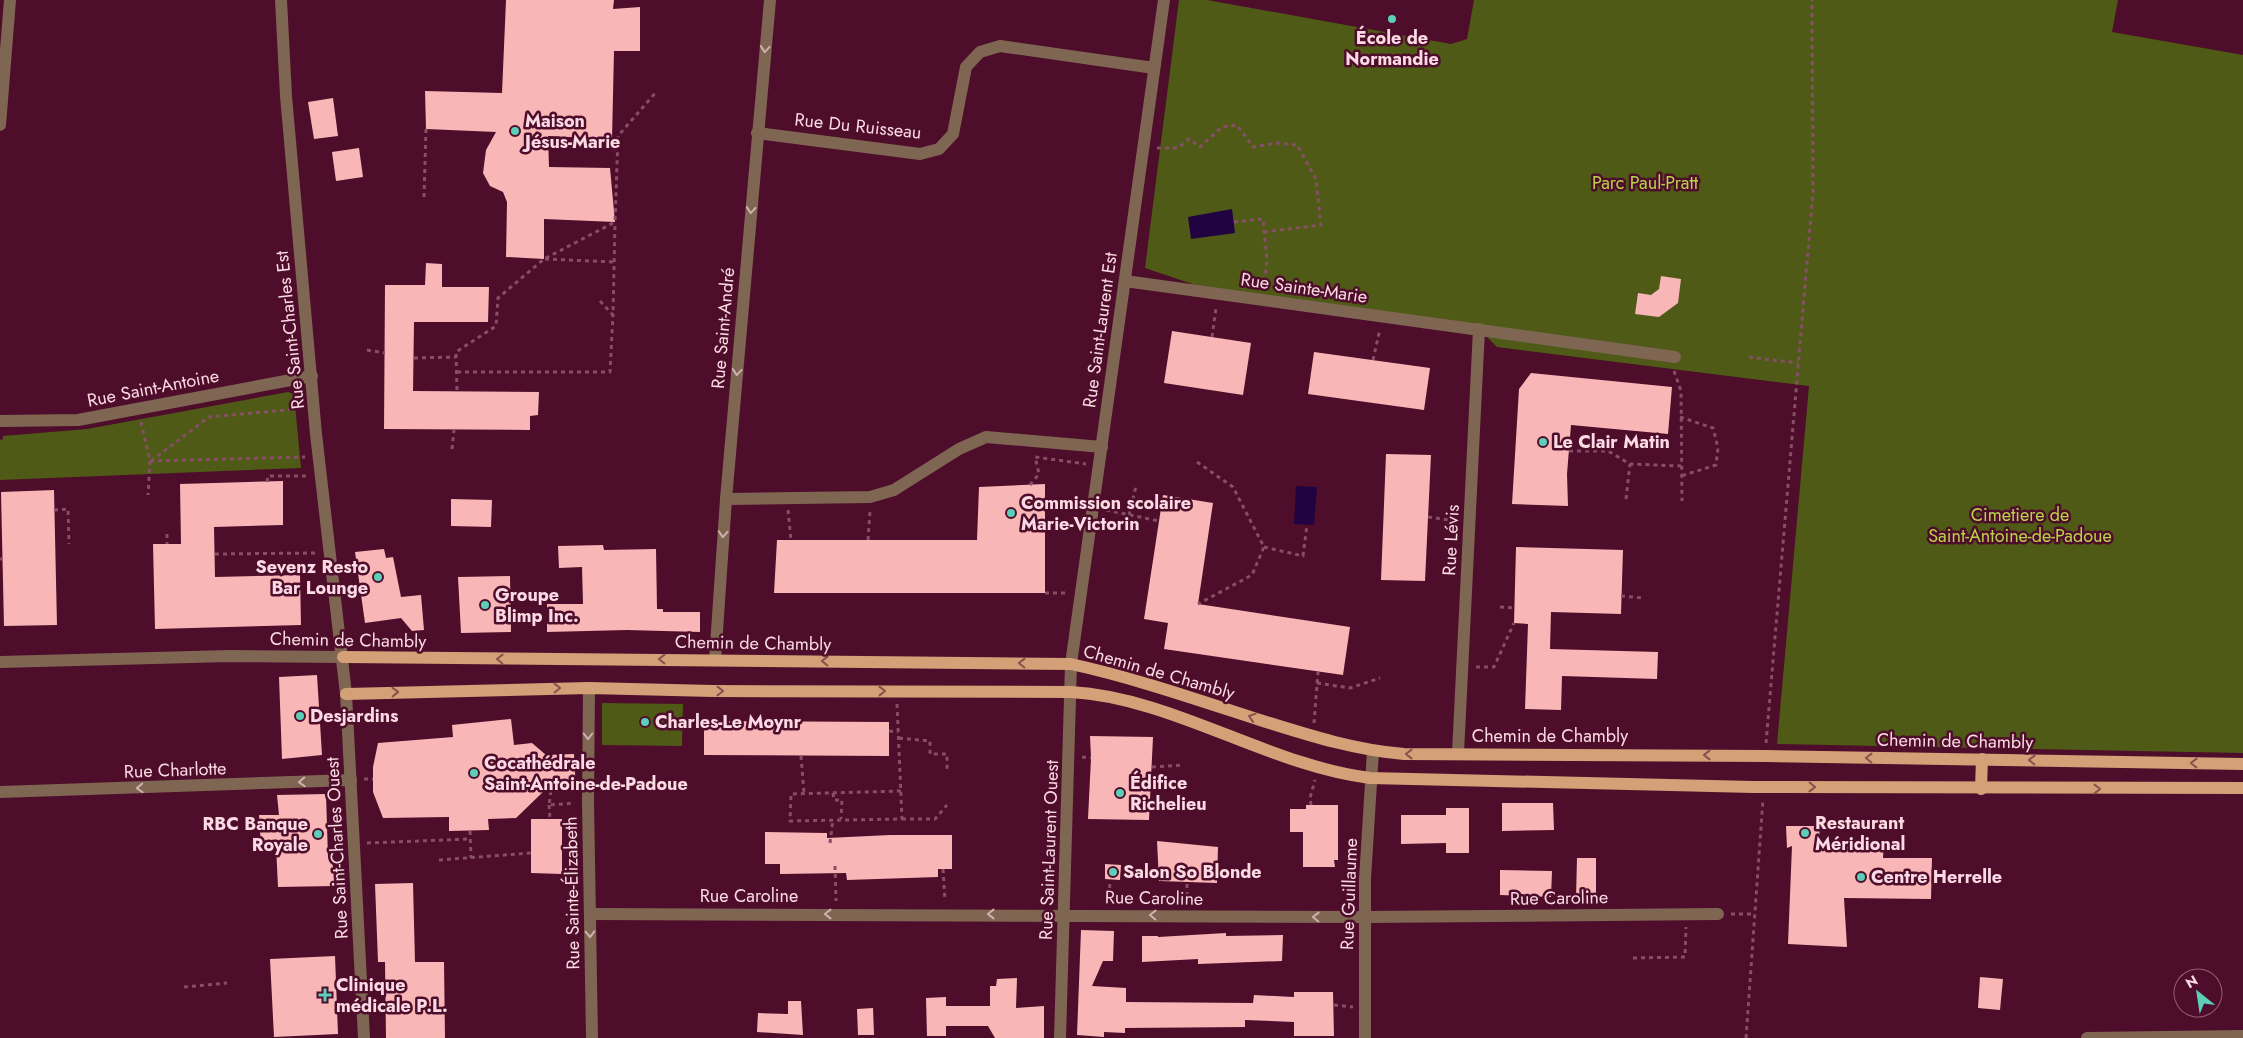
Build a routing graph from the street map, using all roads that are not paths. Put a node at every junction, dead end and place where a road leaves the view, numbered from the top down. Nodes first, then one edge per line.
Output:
1 (10, 0) edge
2 (281, 0) edge
3 (770, 0) edge
4 (1164, 0) edge
5 (1154, 68) junction
6 (0, 125) edge
7 (758, 133) junction
8 (1125, 281) junction
9 (1479, 329) junction
10 (1672, 356) road end
11 (312, 376) junction
12 (0, 421) edge
13 (1102, 447) junction
14 (726, 499) junction
15 (343, 657) junction
16 (715, 660) junction
17 (0, 662) edge
18 (1071, 664) junction
19 (589, 688) junction
20 (1071, 692) junction
21 (346, 694) junction
22 (1373, 751) junction
23 (1458, 753) junction
24 (1982, 759) junction
25 (2243, 764) edge
26 (1370, 778) junction
27 (351, 780) junction
28 (2243, 788) edge
29 (1981, 789) junction
30 (0, 792) edge
31 (590, 914) junction
32 (1718, 914) road end
33 (1065, 915) junction
34 (1364, 917) junction
35 (2243, 1036) edge
36 (364, 1038) edge
37 (592, 1038) edge
38 (1060, 1038) edge
39 (1365, 1038) edge
40 (2087, 1038) edge

1 - 6 street
2 - 11 street, Rue Saint-Charles Est
3 -> 7 street, Rue Saint-André
4 - 5 street, Rue Saint-Laurent Est
5 - 7 street, Rue Du Ruisseau
5 - 8 street, Rue Saint-Laurent Est
7 -> 14 street, Rue Saint-André
8 - 9 street, Rue Sainte-Marie
8 - 13 street, Rue Saint-Laurent Est
9 - 10 street, Rue Sainte-Marie
9 - 23 street, Rue Lévis
11 - 12 street, Rue Saint-Antoine
11 - 15 street, Rue Saint-Charles Est
13 - 14 street
13 - 18 street, Rue Saint-Laurent Est
14 -> 16 street, Rue Saint-André
16 -> 15 main road, Chemin de Chambly
15 - 17 street, Chemin de Chambly
15 - 21 street, Rue Saint-Charles Ouest
18 -> 16 main road, Chemin de Chambly
18 - 20 street, Rue Saint-Laurent Ouest
22 -> 18 main road, Chemin de Chambly
19 -> 20 main road, Chemin de Chambly
21 -> 19 main road, Chemin de Chambly
19 -> 31 street, Rue Sainte-Élizabeth
20 - 26 main road, Chemin de Chambly
20 - 33 street, Rue Saint-Laurent Ouest
21 - 27 street, Rue Saint-Charles Ouest
23 -> 22 main road, Chemin de Chambly
22 - 26 street, Rue Guillaume
24 -> 23 main road, Chemin de Chambly
25 -> 24 main road, Chemin de Chambly
24 - 29 main road
26 -> 29 main road, Chemin de Chambly
26 - 34 street, Rue Guillaume
27 -> 30 street, Rue Charlotte
27 - 36 street, Rue Saint-Charles Ouest
29 -> 28 main road, Chemin de Chambly
33 -> 31 street, Rue Caroline
31 -> 37 street, Rue Sainte-Élizabeth
32 - 34 street, Rue Caroline
34 -> 33 street, Rue Caroline
33 - 38 street, Rue Saint-Laurent Ouest
34 - 39 street, Rue Guillaume
35 - 40 street

